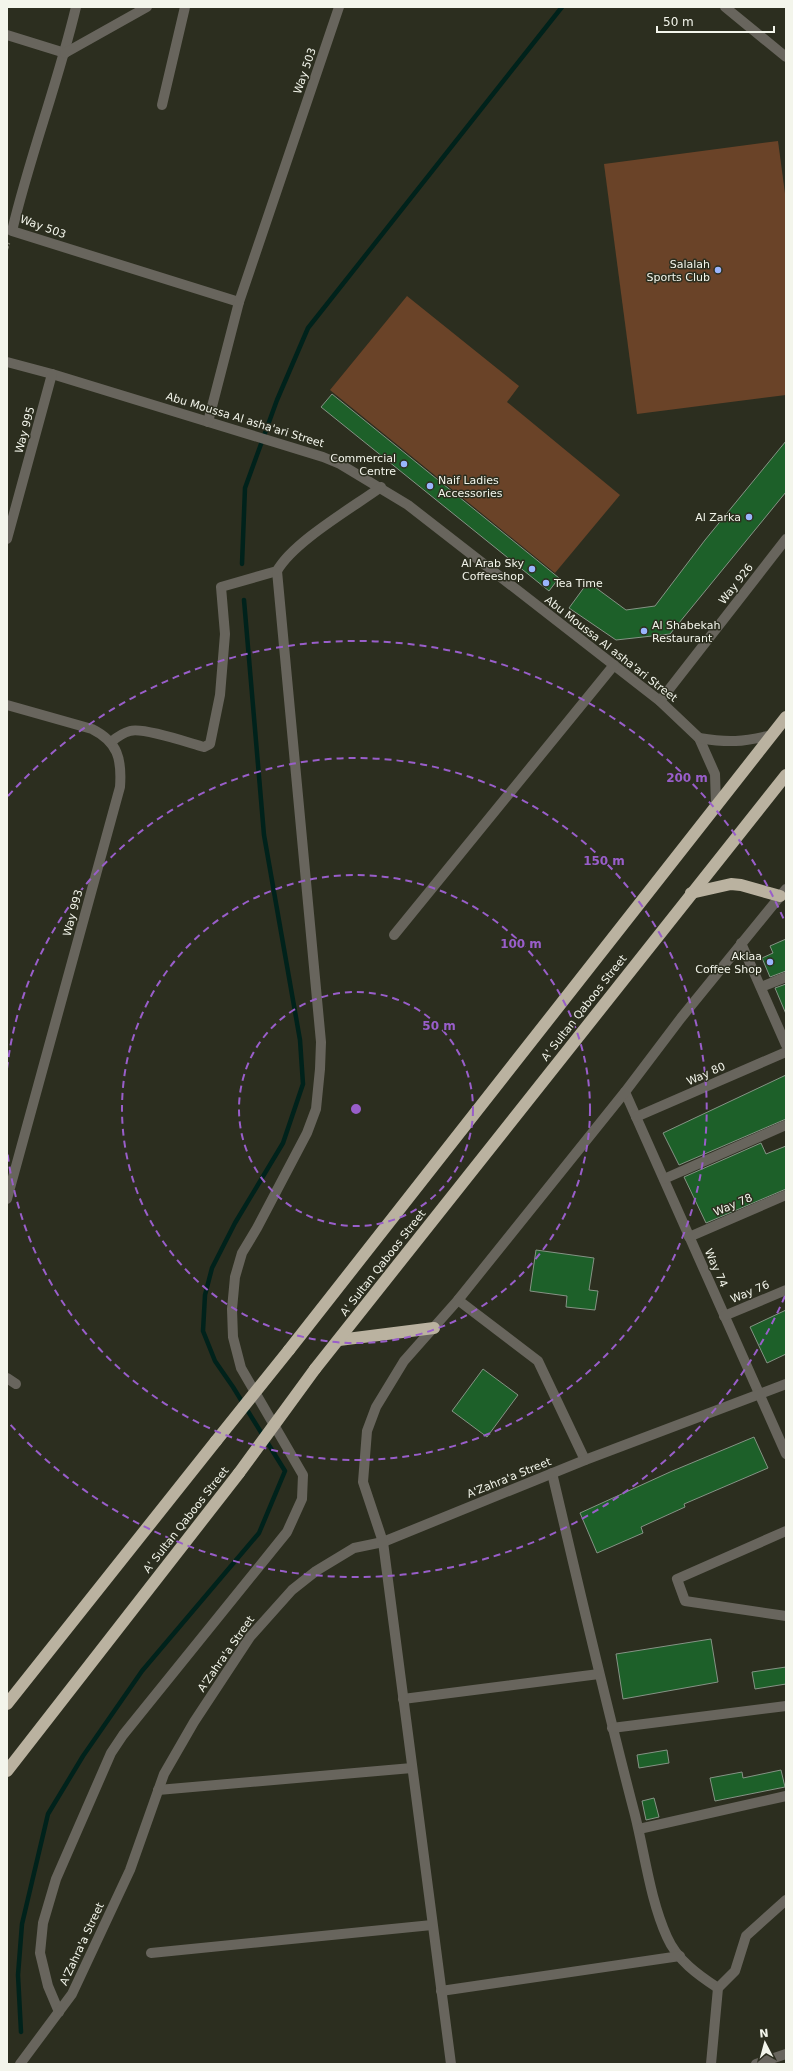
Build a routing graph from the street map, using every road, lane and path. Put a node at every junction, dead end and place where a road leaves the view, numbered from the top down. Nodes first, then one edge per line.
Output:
1 (76, 7) edge
2 (147, 7) edge
3 (185, 7) edge
4 (340, 7) edge
5 (724, 7) edge
6 (7, 35) edge
7 (65, 53) junction
8 (786, 57) edge
9 (162, 105) dead end
10 (239, 302) junction
11 (7, 362) edge
12 (52, 374) junction
13 (208, 422) junction
14 (381, 487) junction
15 (7, 539) edge
16 (786, 539) edge
17 (277, 571) junction
18 (614, 665) junction
19 (660, 701) junction
20 (7, 705) edge
21 (786, 717) edge
22 (772, 735) junction
23 (699, 738) junction
24 (111, 742) junction
25 (786, 775) edge
26 (716, 805) junction
27 (691, 893) junction
28 (783, 893) edge
29 (394, 935) dead end
30 (741, 943) junction
31 (786, 977) edge
32 (761, 987) junction
33 (786, 1045) edge
34 (786, 1052) edge
35 (625, 1092) junction
36 (636, 1118) junction
37 (786, 1125) edge
38 (664, 1179) junction
39 (786, 1195) edge
40 (7, 1199) edge
41 (689, 1237) junction
42 (786, 1290) edge
43 (458, 1300) junction
44 (724, 1316) junction
45 (434, 1328) junction
46 (339, 1340) junction
47 (7, 1378) edge
48 (16, 1384) dead end
49 (786, 1384) edge
50 (759, 1395) junction
51 (786, 1454) edge
52 (585, 1460) junction
53 (552, 1473) junction
54 (786, 1531) edge
55 (383, 1542) junction
56 (786, 1616) edge
57 (599, 1674) junction
58 (403, 1699) junction
59 (7, 1704) edge
60 (786, 1706) edge
61 (612, 1728) junction
62 (412, 1768) junction
63 (7, 1771) edge
64 (158, 1790) junction
65 (786, 1796) edge
66 (639, 1829) junction
67 (786, 1900) edge
68 (432, 1925) junction
69 (151, 1953) dead end
70 (680, 1956) junction
71 (718, 1988) junction
72 (441, 1991) junction
73 (59, 2012) junction
74 (786, 2054) edge
75 (20, 2064) edge
76 (450, 2064) edge
77 (711, 2064) edge
78 (756, 2064) edge

1 - 7 street
2 - 7 street
3 - 9 street
4 - 10 street, Way 503
5 - 8 street
6 - 7 street
7 - 10 street, Way 503
10 - 13 street, Way 503
11 - 12 street, Abu Moussa Al asha'ari Street
12 - 13 street, Abu Moussa Al asha'ari Street
12 - 15 street, Way 995
13 - 14 street, Abu Moussa Al asha'ari Street
14 - 17 street
14 - 18 street, Abu Moussa Al asha'ari Street
16 - 19 street, Way 926
17 - 24 street
17 - 73 street
18 - 19 street, Abu Moussa Al asha'ari Street
18 - 29 street
19 - 23 street, Abu Moussa Al asha'ari Street
20 - 24 street, Way 993
21 - 22 highway, A' Sultan Qaboos Street
22 - 23 street
22 - 26 highway, A' Sultan Qaboos Street
23 - 26 street, Abu Moussa Al asha'ari Street
24 - 40 street, Way 993
25 - 27 highway, A' Sultan Qaboos Street
26 - 59 highway, A' Sultan Qaboos Street, bridge
27 - 28 highway
27 - 46 highway, A' Sultan Qaboos Street
28 - 30 street
30 - 32 street
30 - 35 street
31 - 32 street
32 - 33 street
34 - 36 street, Way 80
35 - 36 street, Way 74
35 - 43 street
36 - 38 street, Way 74
37 - 38 street
38 - 41 street, Way 74
39 - 41 street, Way 78
41 - 44 street, Way 74
42 - 44 street, Way 76
43 - 45 street
43 - 52 street
44 - 50 street, Way 74
45 - 46 highway
45 - 55 street
46 - 63 highway, A' Sultan Qaboos Street, bridge
47 - 48 street
49 - 50 street, A'Zahra'a Street
50 - 51 street, Way 74
50 - 52 street, A'Zahra'a Street
52 - 53 street, A'Zahra'a Street
53 - 55 street, A'Zahra'a Street
53 - 57 street
54 - 56 street
55 - 58 street
55 - 64 street, A'Zahra'a Street
57 - 58 street
57 - 61 street
58 - 62 street
60 - 61 street
61 - 66 street
62 - 64 street
62 - 68 street
64 - 73 street, A'Zahra'a Street
65 - 66 street
66 - 70 street
67 - 71 street
68 - 69 street
68 - 72 street
70 - 71 street
70 - 72 street
71 - 77 street
72 - 76 street
73 - 75 street, A'Zahra'a Street
74 - 78 street

